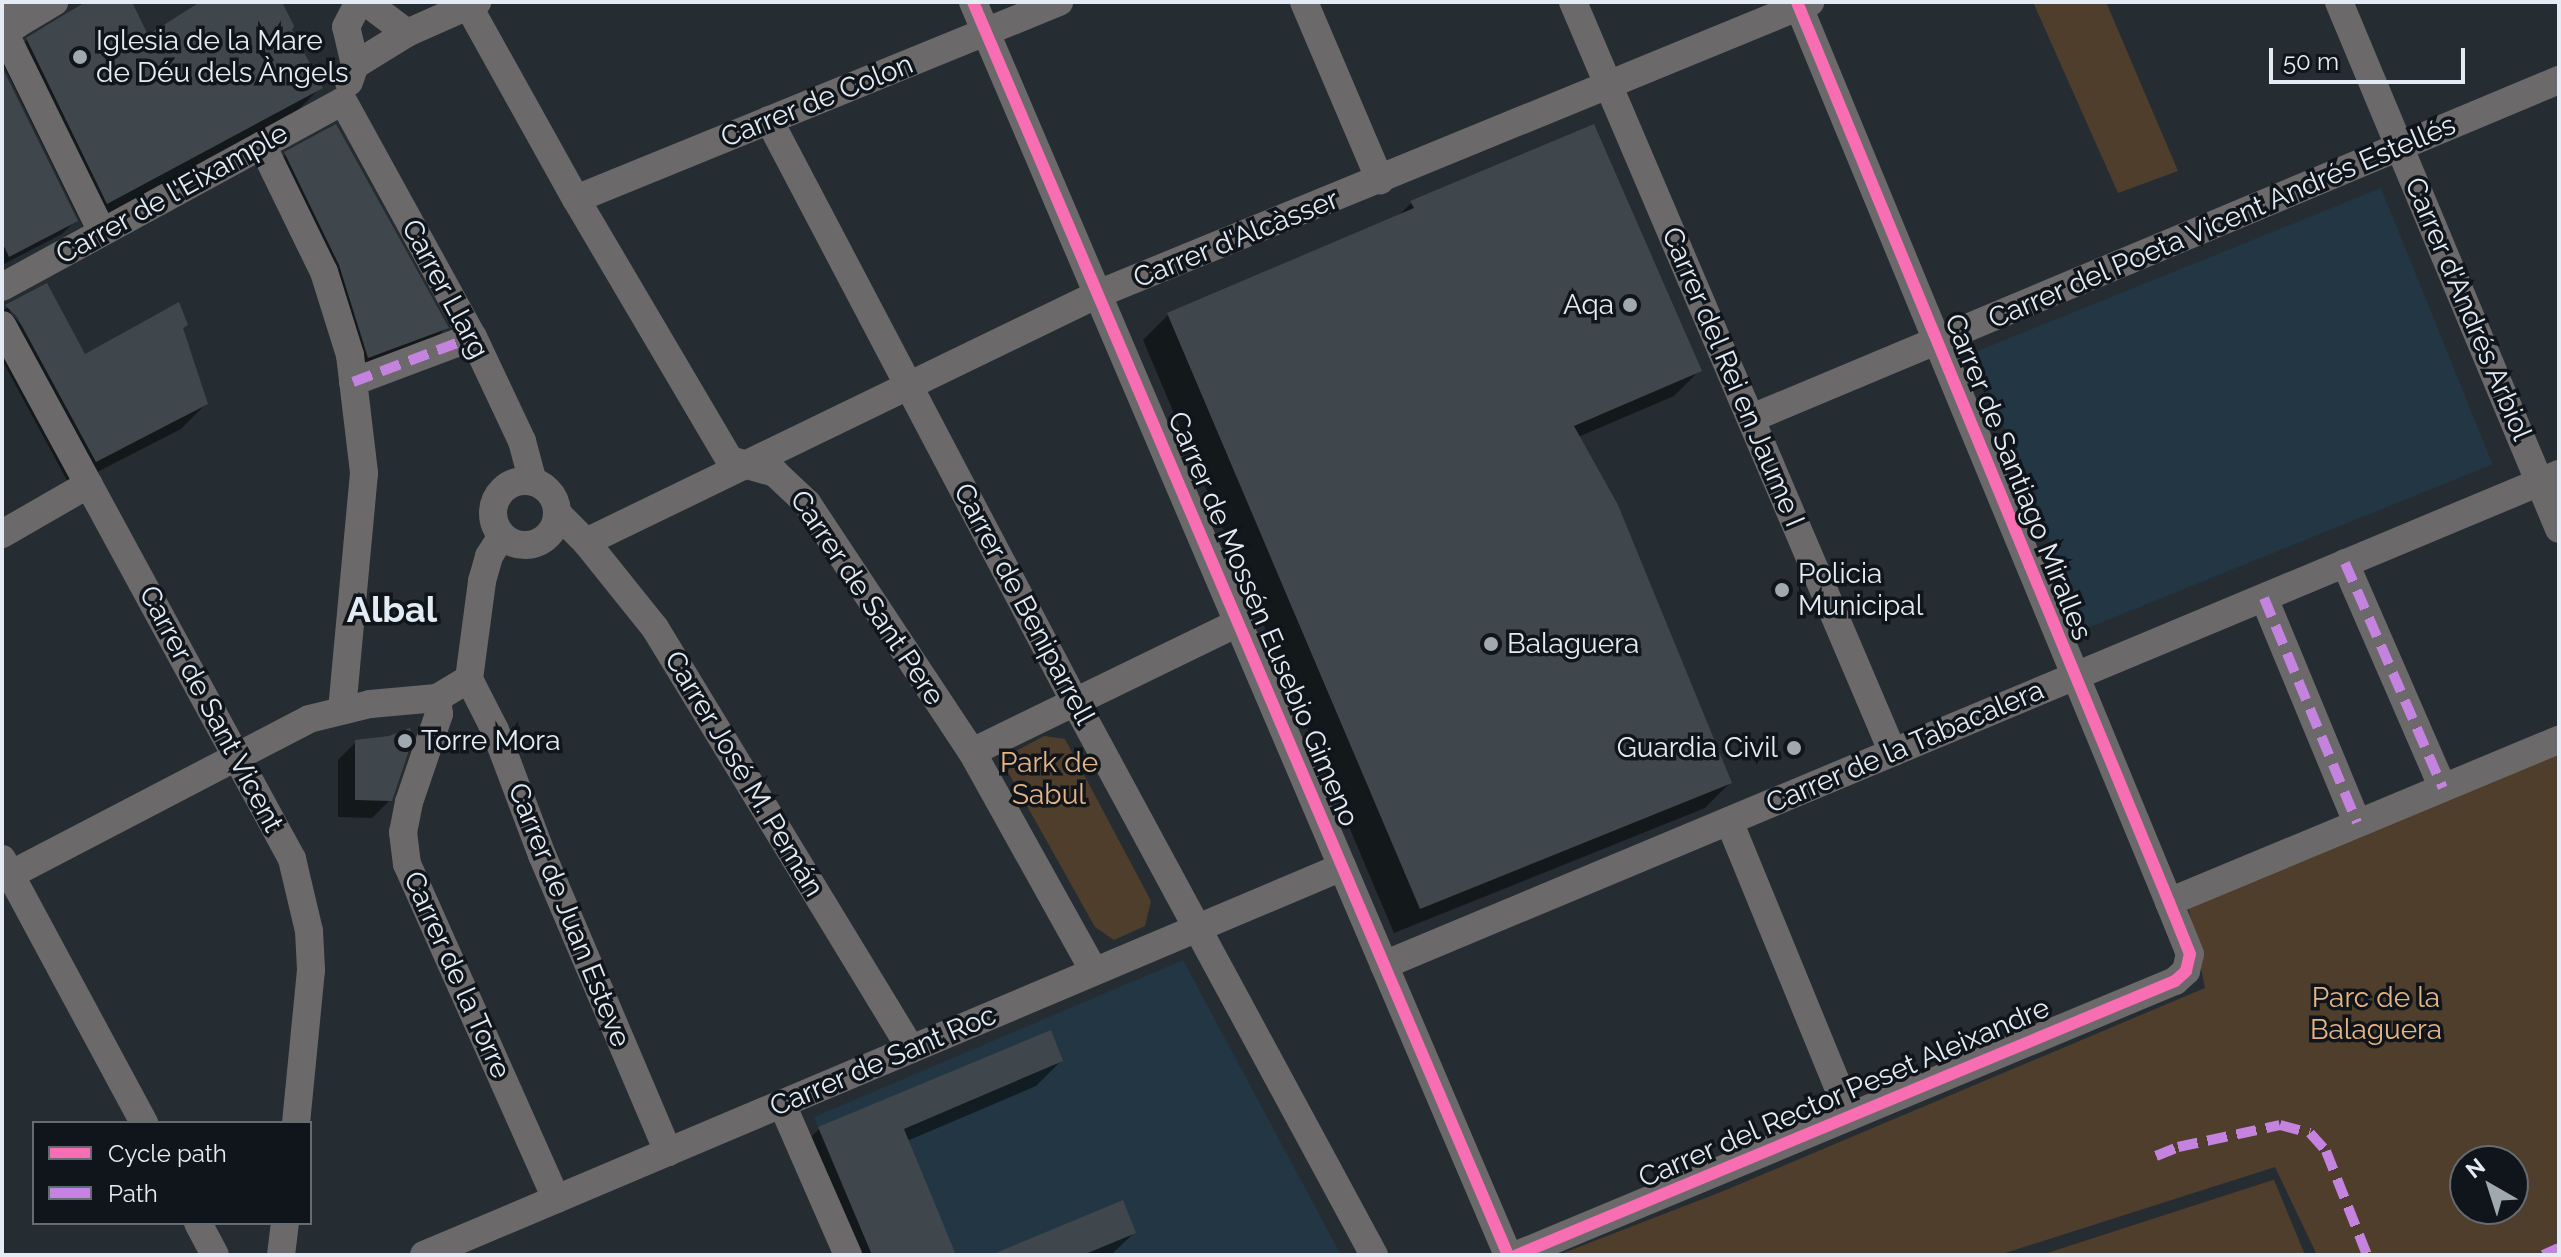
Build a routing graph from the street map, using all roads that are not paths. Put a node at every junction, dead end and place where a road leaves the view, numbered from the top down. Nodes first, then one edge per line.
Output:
1 (54, 2) edge
2 (359, 2) edge
3 (366, 2) edge
4 (973, 2) edge
5 (1059, 2) edge
6 (1304, 2) edge
7 (1573, 2) edge
8 (2339, 2) edge
9 (473, 4) edge
10 (1802, 4) edge
11 (8, 23) edge
12 (986, 32) junction
13 (407, 33) junction
14 (355, 65) junction
15 (2559, 80) edge
16 (1607, 86) junction
17 (343, 101) junction
18 (769, 120) junction
19 (262, 145) junction
20 (2401, 147) junction
21 (1380, 180) junction
22 (576, 199) junction
23 (102, 232) junction
24 (5, 278) edge
25 (1098, 294) junction
26 (2, 325) edge
27 (473, 337) junction
28 (1935, 341) junction
29 (353, 382) junction
30 (910, 388) junction
31 (1752, 418) junction
32 (750, 465) junction
33 (2549, 478) edge
34 (533, 482) junction
35 (89, 484) junction
36 (558, 514) junction
37 (2559, 529) edge
38 (2, 534) edge
39 (502, 536) junction
40 (586, 542) junction
41 (2345, 563) junction
42 (2264, 598) junction
43 (1238, 623) junction
44 (2074, 677) junction
45 (469, 679) junction
46 (437, 698) junction
47 (1075, 702) junction
48 (342, 708) junction
49 (2559, 740) edge
50 (972, 752) junction
51 (1893, 753) junction
52 (238, 756) junction
53 (2443, 788) junction
54 (1729, 821) junction
55 (2357, 823) junction
56 (1342, 867) junction
57 (5, 871) edge
58 (2169, 902) junction
59 (1199, 928) junction
60 (1384, 965) junction
61 (1094, 971) junction
62 (2186, 971) joint
63 (911, 1049) junction
64 (782, 1104) junction
65 (1850, 1116) junction
66 (143, 1121) edge
67 (296, 1121) edge
68 (668, 1152) junction
69 (556, 1199) junction
70 (199, 1225) edge
71 (285, 1225) edge
72 (215, 1255) edge
73 (281, 1255) edge
74 (424, 1255) edge
75 (848, 1255) edge
76 (1374, 1255) edge
77 (1508, 1255) edge
78 (1517, 1255) edge

1 - 11 street
2 - 14 street
3 - 13 street
4 - 12 street, Carrer de Mossén Eusebio Gimeno
5 - 12 street, Carrer de Colon
6 - 21 street
7 - 16 street, Carrer del Rei en Jaume I
8 - 20 street, Carrer d'Andrés Arbiol
9 - 13 street
9 - 22 street, Carrer de Sant Pere
10 - 16 street, Carrer d'Alcàsser
10 - 28 street, Carrer de Santiago Miralles
11 - 23 street
12 - 18 street, Carrer de Colon
12 - 25 street, Carrer de Mossén Eusebio Gimeno
13 - 14 street
14 - 17 street
15 - 20 street, Carrer del Poeta Vicent Andrés Estellés
16 - 21 street, Carrer d'Alcàsser
16 - 31 street, Carrer del Rei en Jaume I
17 - 19 street, Carrer de l'Eixample
17 - 27 street, Carrer Llarg
18 - 22 street, Carrer de Colon
18 - 30 street, Carrer de Beniparrell
19 - 23 street, Carrer de l'Eixample
19 - 29 street
20 - 28 street, Carrer del Poeta Vicent Andrés Estellés
20 - 33 street, Carrer d'Andrés Arbiol
21 - 25 street, Carrer d'Alcàsser
22 - 32 street, Carrer de Sant Pere
23 - 24 street, Carrer de l'Eixample
25 - 30 street, Carrer d'Alcàsser
25 - 43 street, Carrer de Mossén Eusebio Gimeno
26 - 35 street, Carrer de Sant Vicent
27 - 29 street
27 - 34 street, Carrer Llarg
28 - 31 street, Carrer del Poeta Vicent Andrés Estellés
28 - 44 street, Carrer de Santiago Miralles
29 - 48 street
30 - 32 street, Carrer d'Alcàsser
30 - 47 street, Carrer de Beniparrell
31 - 51 street, Carrer del Rei en Jaume I
32 - 40 street, Carrer d'Alcàsser
32 - 50 street, Carrer de Sant Pere
33 - 37 street, Carrer d'Andrés Arbiol
33 - 41 street, Carrer de la Tabacalera
34 - 36 street
34 - 39 street
35 - 38 street
35 - 52 street, Carrer de Sant Vicent
36 - 39 street
36 - 40 street, Carrer José M. Pemán
39 - 45 street
40 - 63 street, Carrer José M. Pemán
41 - 42 street, Carrer de la Tabacalera
41 - 53 street
42 - 44 street, Carrer de la Tabacalera
42 - 55 street
43 - 47 street
43 - 56 street, Carrer de Mossén Eusebio Gimeno
44 - 51 street, Carrer de la Tabacalera
44 - 58 street, Carrer de Santiago Miralles
45 - 46 street
45 - 68 street, Carrer de Juan Esteve
46 - 48 street
46 - 69 street, Carrer de la Torre
47 - 50 street
47 - 59 street, Carrer de Beniparrell
48 - 52 street
49 - 53 street
50 - 61 street, Carrer de Sant Pere
51 - 54 street, Carrer de la Tabacalera
52 - 57 street
52 - 67 street, Carrer de Sant Vicent
53 - 55 street
54 - 60 street, Carrer de la Tabacalera
54 - 65 street
55 - 58 street
56 - 59 street, Carrer de Sant Roc
56 - 60 street, Carrer de Mossén Eusebio Gimeno
57 - 66 street
58 - 62 street, Carrer de Santiago Miralles
59 - 61 street, Carrer de Sant Roc
59 - 76 street, Carrer de Beniparrell
60 - 77 street, Carrer de Mossén Eusebio Gimeno
61 - 63 street, Carrer de Sant Roc
62 - 65 street, Carrer del Rector Peset Aleixandre
63 - 64 street, Carrer de Sant Roc
64 - 68 street, Carrer de Sant Roc
64 - 75 street
65 - 78 street, Carrer del Rector Peset Aleixandre
68 - 69 street, Carrer de Sant Roc
69 - 74 street, Carrer de Sant Roc
70 - 72 street
71 - 73 street

